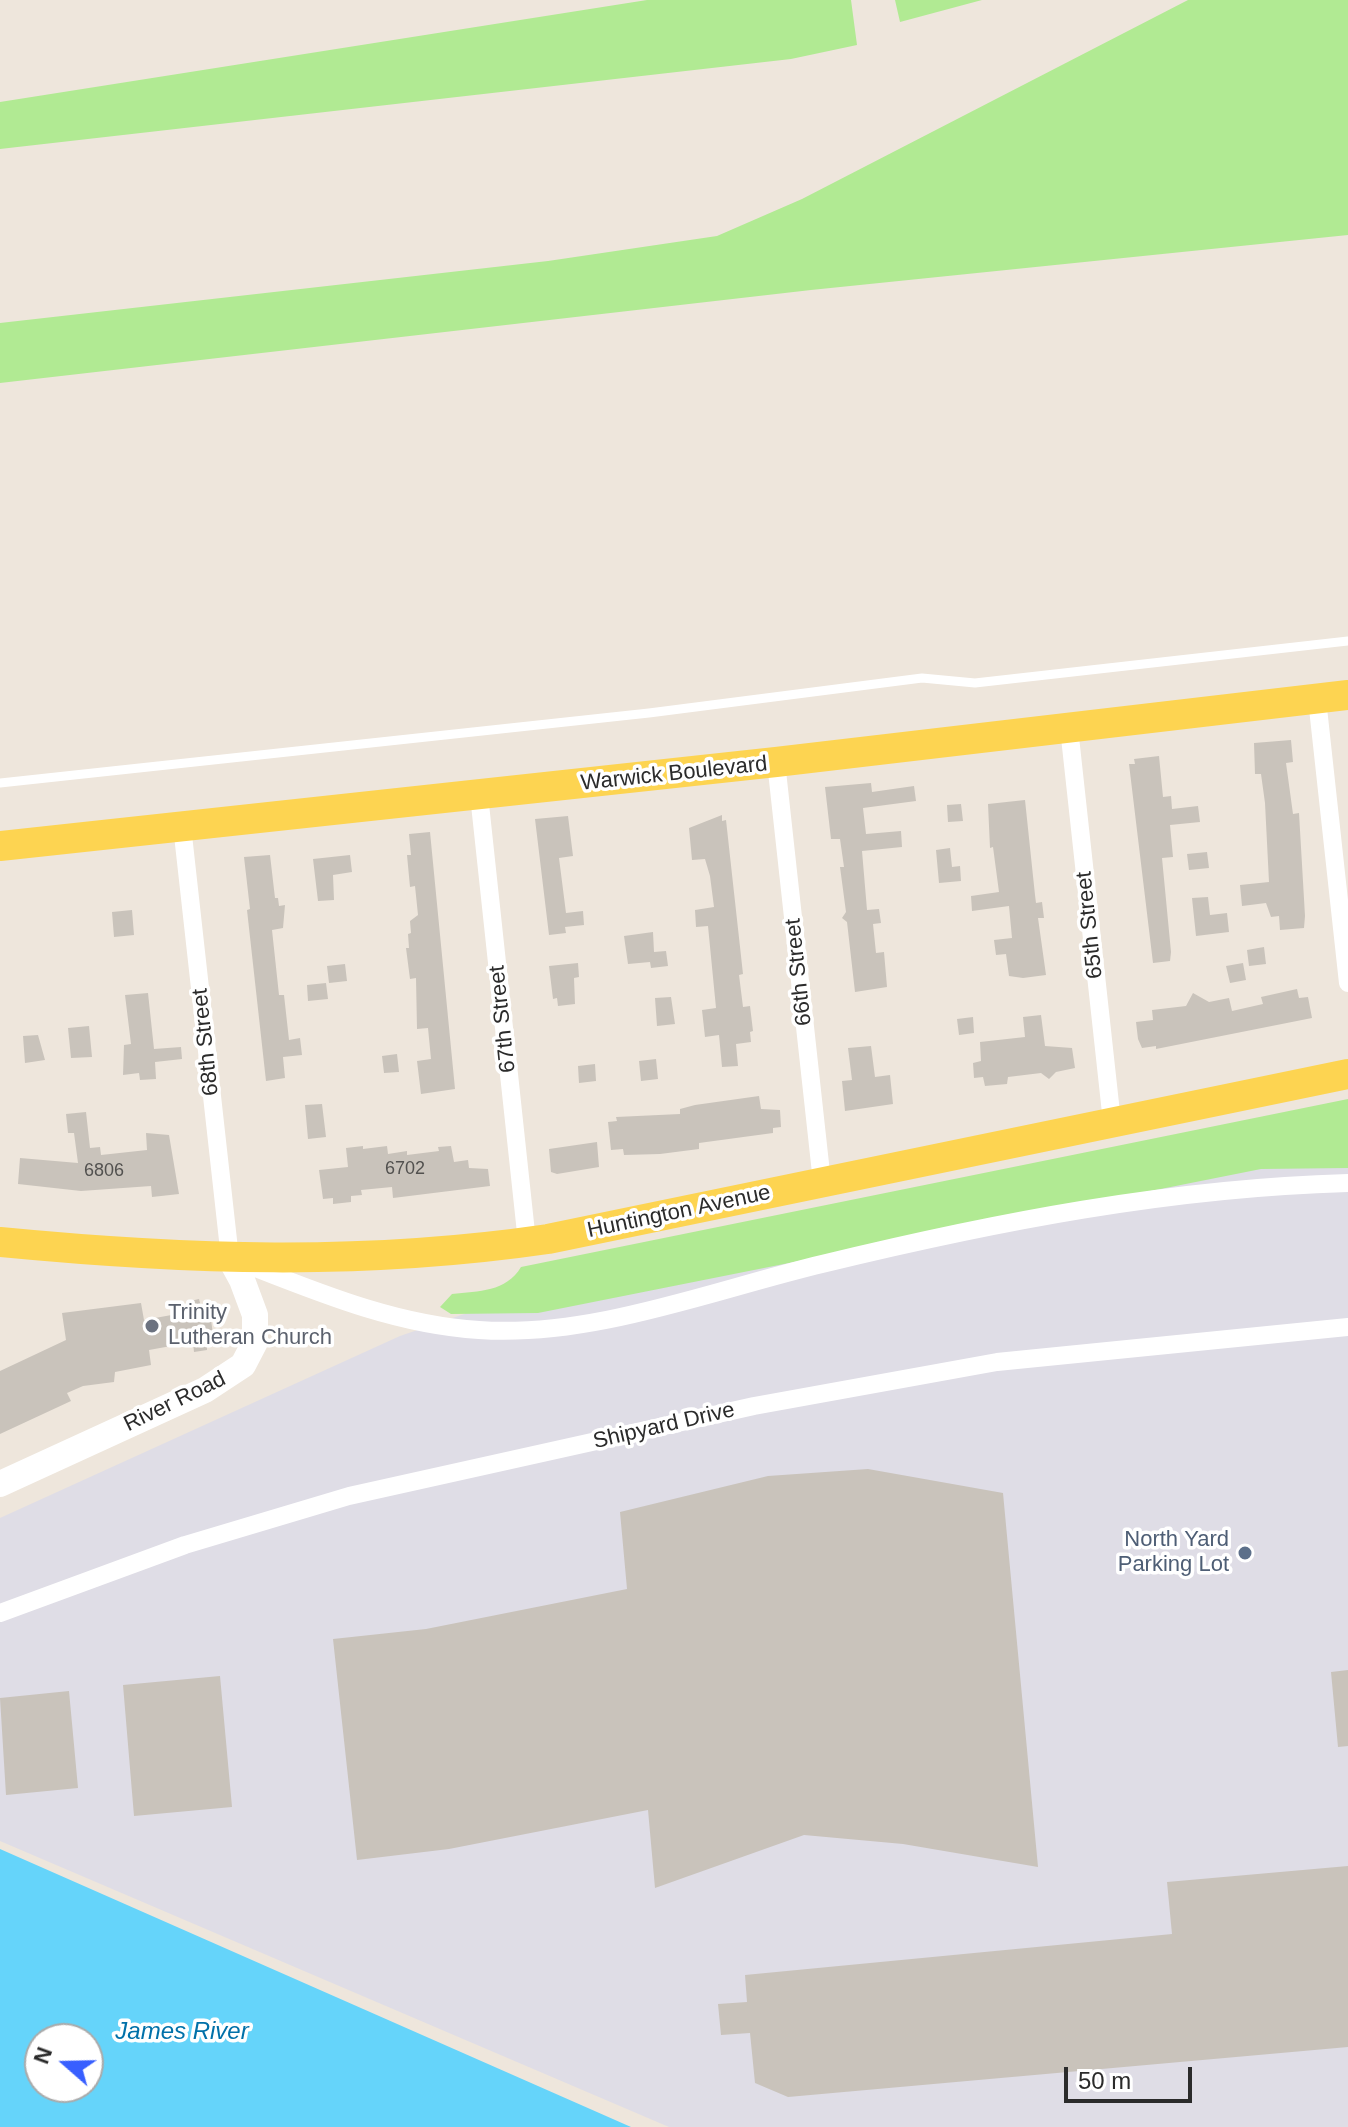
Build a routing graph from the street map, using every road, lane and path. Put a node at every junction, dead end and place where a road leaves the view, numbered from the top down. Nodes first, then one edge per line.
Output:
1 (1348, 641) edge
2 (1348, 695) edge
3 (1317, 699) junction
4 (1069, 728) junction
5 (776, 762) junction
6 (0, 783) edge
7 (479, 795) junction
8 (182, 826) junction
9 (0, 846) edge
10 (1348, 983) edge
11 (1348, 1074) edge
12 (1112, 1122) junction
13 (822, 1182) junction
14 (1348, 1183) edge
15 (0, 1242) edge
16 (527, 1242) junction
17 (230, 1258) junction
18 (1348, 1327) edge
19 (0, 1484) edge
20 (0, 1613) edge

1 - 6 lane
2 - 3 main road, Warwick Boulevard
3 - 4 main road, Warwick Boulevard
3 - 10 street
4 - 5 main road, Warwick Boulevard
4 - 12 street, 65th Street
5 - 7 main road, Warwick Boulevard
5 - 13 street, 66th Street
7 - 8 main road, Warwick Boulevard
7 - 16 street, 67th Street
8 - 9 main road, Warwick Boulevard
8 - 17 street, 68th Street
11 - 12 main road, Huntington Avenue
12 - 13 main road, Huntington Avenue
13 - 16 main road, Huntington Avenue
14 - 17 street
15 - 17 main road, Huntington Avenue
16 - 17 main road, Huntington Avenue
17 - 19 street, River Road
18 - 20 street, Shipyard Drive

